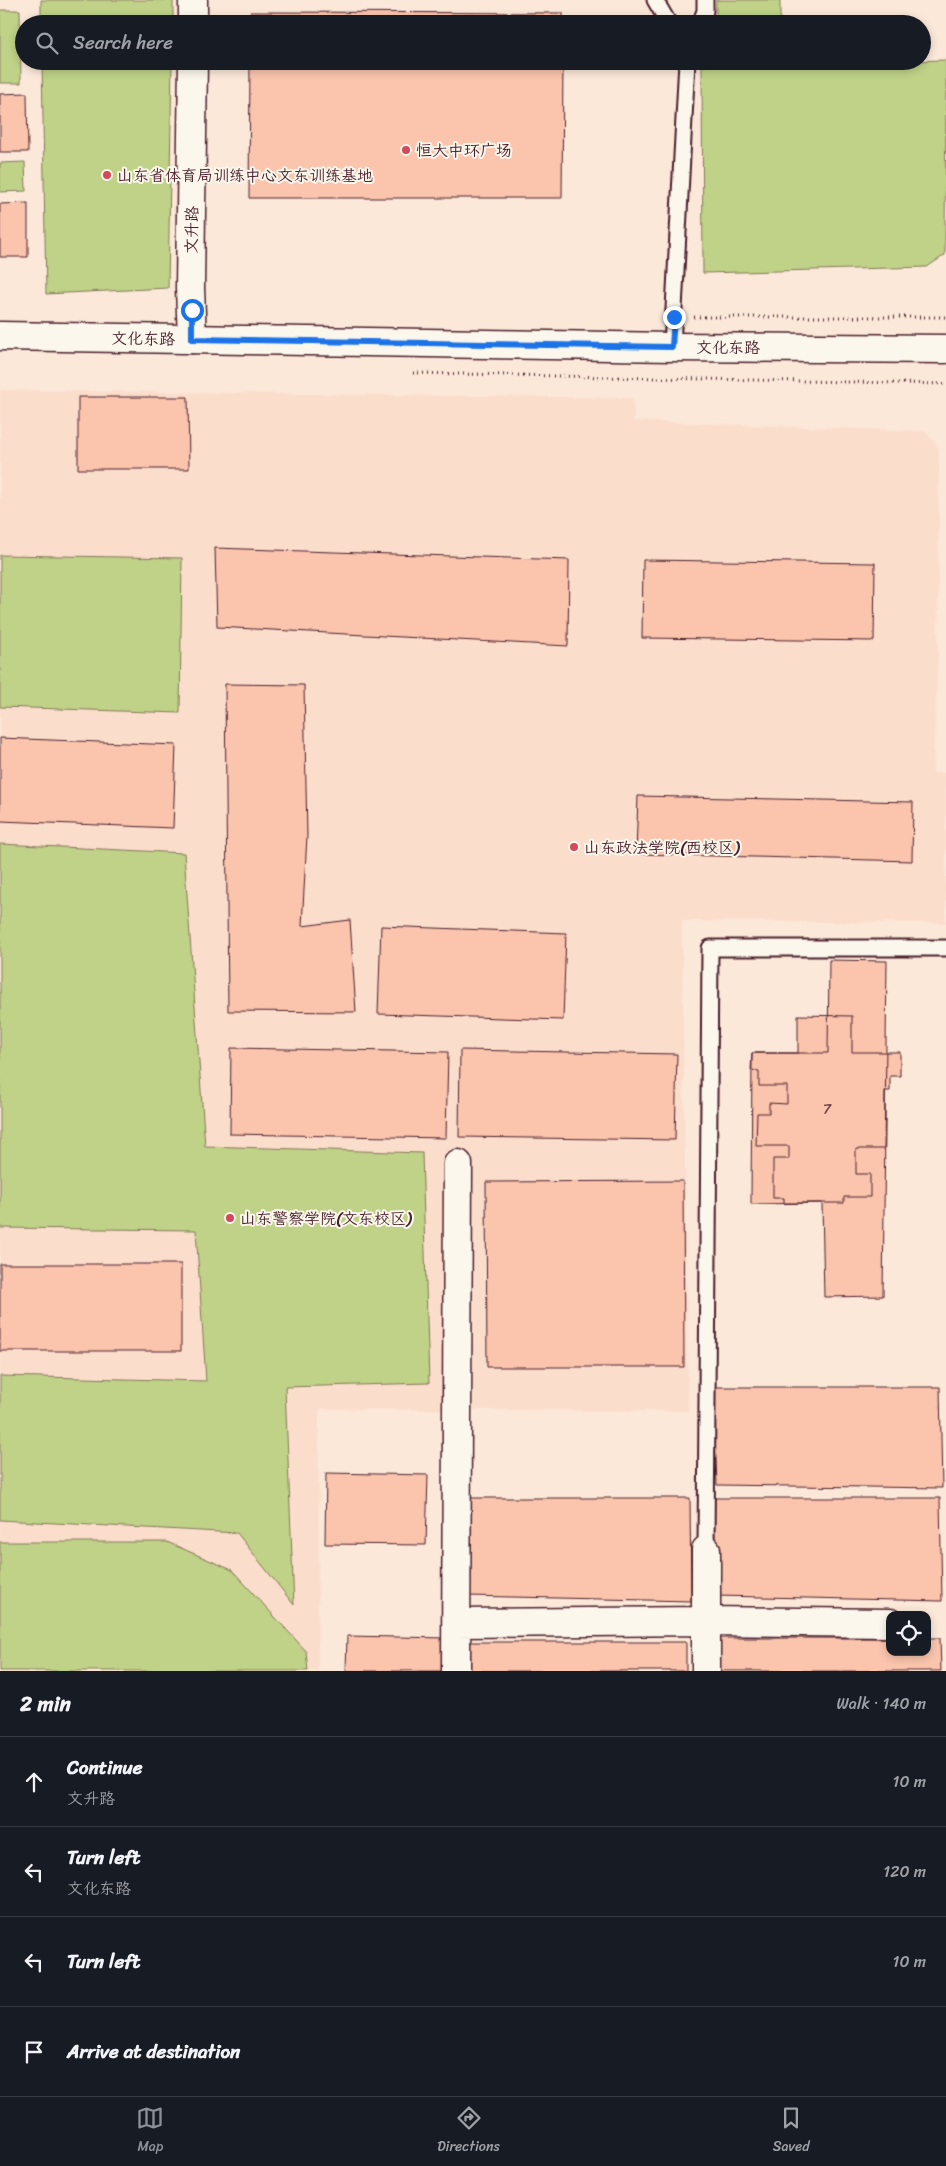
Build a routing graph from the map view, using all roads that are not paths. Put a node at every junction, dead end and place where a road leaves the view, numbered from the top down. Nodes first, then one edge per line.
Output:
1 (193, 0) edge
2 (655, 0) edge
3 (705, 0) edge
4 (193, 15) edge
5 (664, 15) edge
6 (703, 15) edge
7 (193, 70) edge
8 (687, 70) edge
9 (0, 336) edge
10 (192, 339) junction
11 (672, 347) junction
12 (946, 349) edge
13 (946, 948) edge
14 (458, 1164) dead end
15 (706, 1550) joint
16 (706, 1621) junction
17 (457, 1623) junction
18 (886, 1623) edge
19 (456, 1671) edge
20 (706, 1671) edge

1 - 4 street
2 - 5 lane
3 - 6 lane
7 - 10 street, 文升路
8 - 11 lane
9 - 10 street, 文化东路
10 - 11 street, 文化东路
11 - 12 street, 文化东路
13 - 15 lane
14 - 17 street
15 - 16 street
16 - 17 street
16 - 18 street
16 - 20 street
17 - 19 street

